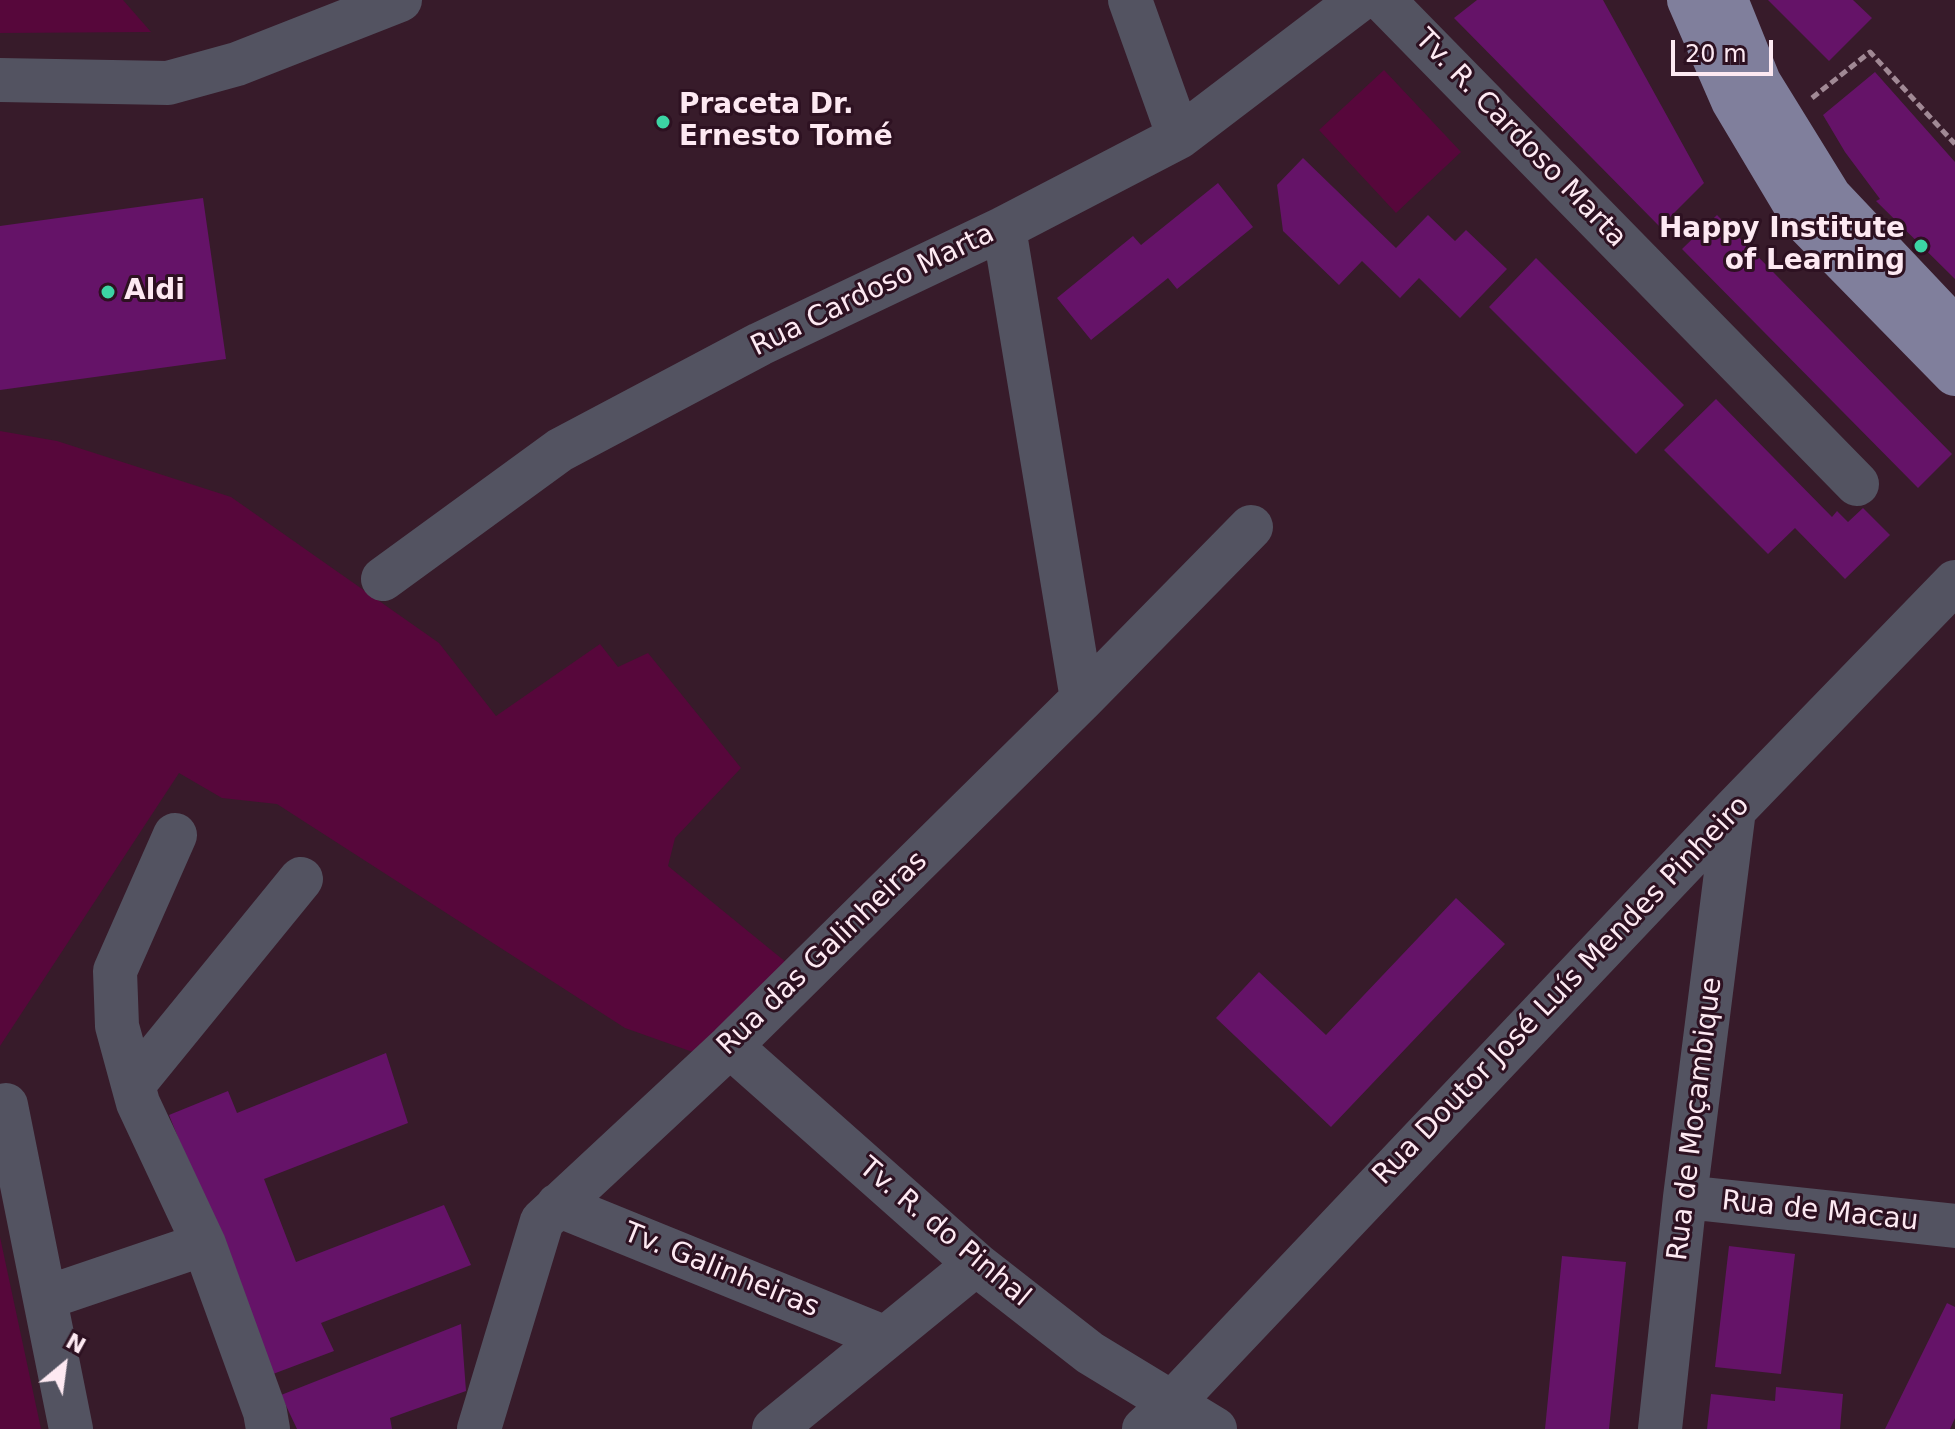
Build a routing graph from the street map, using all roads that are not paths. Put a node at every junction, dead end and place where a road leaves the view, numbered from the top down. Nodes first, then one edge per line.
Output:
1 (400, 0) edge
2 (1130, 0) edge
3 (1359, 0) edge
4 (1383, 0) edge
5 (1689, 0) edge
6 (1726, 0) edge
7 (0, 80) edge
8 (1179, 137) junction
9 (1004, 228) junction
10 (1955, 329) edge
11 (1955, 374) edge
12 (1857, 484) dead end
13 (1251, 527) dead end
14 (383, 579) dead end
15 (1955, 582) edge
16 (1082, 699) junction
17 (1734, 810) junction
18 (175, 835) dead end
19 (301, 879) dead end
20 (730, 1046) junction
21 (133, 1085) junction
22 (6, 1105) dead end
23 (1685, 1197) junction
24 (558, 1205) junction
25 (1955, 1226) edge
26 (204, 1244) junction
27 (976, 1264) junction
28 (45, 1298) junction
29 (883, 1337) junction
30 (1158, 1416) edge
31 (71, 1429) edge
32 (268, 1429) edge
33 (479, 1429) edge
34 (774, 1429) edge
35 (1215, 1429) edge
36 (1660, 1429) edge

1 - 7 street
2 - 8 street
3 - 8 street, Rua Cardoso Marta
4 - 12 street, Tv. R. Cardoso Marta
5 - 11 main road
6 - 10 main road
8 - 9 street, Rua Cardoso Marta
9 - 14 street, Rua Cardoso Marta
9 - 16 street
13 - 16 street, Rua das Galinheiras
15 - 17 street, Rua Doutor José Luís Mendes Pinheiro
16 - 20 street, Rua das Galinheiras
17 - 23 street, Rua de Moçambique
17 - 30 street, Rua Doutor José Luís Mendes Pinheiro
18 - 21 street
19 - 21 street
20 - 24 street, Rua das Galinheiras
20 - 27 street, Tv. R. do Pinhal
21 - 26 street
22 - 28 street
23 - 25 street, Rua de Macau
23 - 36 street, Rua de Moçambique
24 - 29 street, Tv. Galinheiras
24 - 33 street, Rua das Galinheiras
26 - 28 street
26 - 32 street
27 - 29 street
27 - 30 street, Tv. R. do Pinhal
28 - 31 street
29 - 34 street
30 - 35 street, Tv. R. do Pinhal

